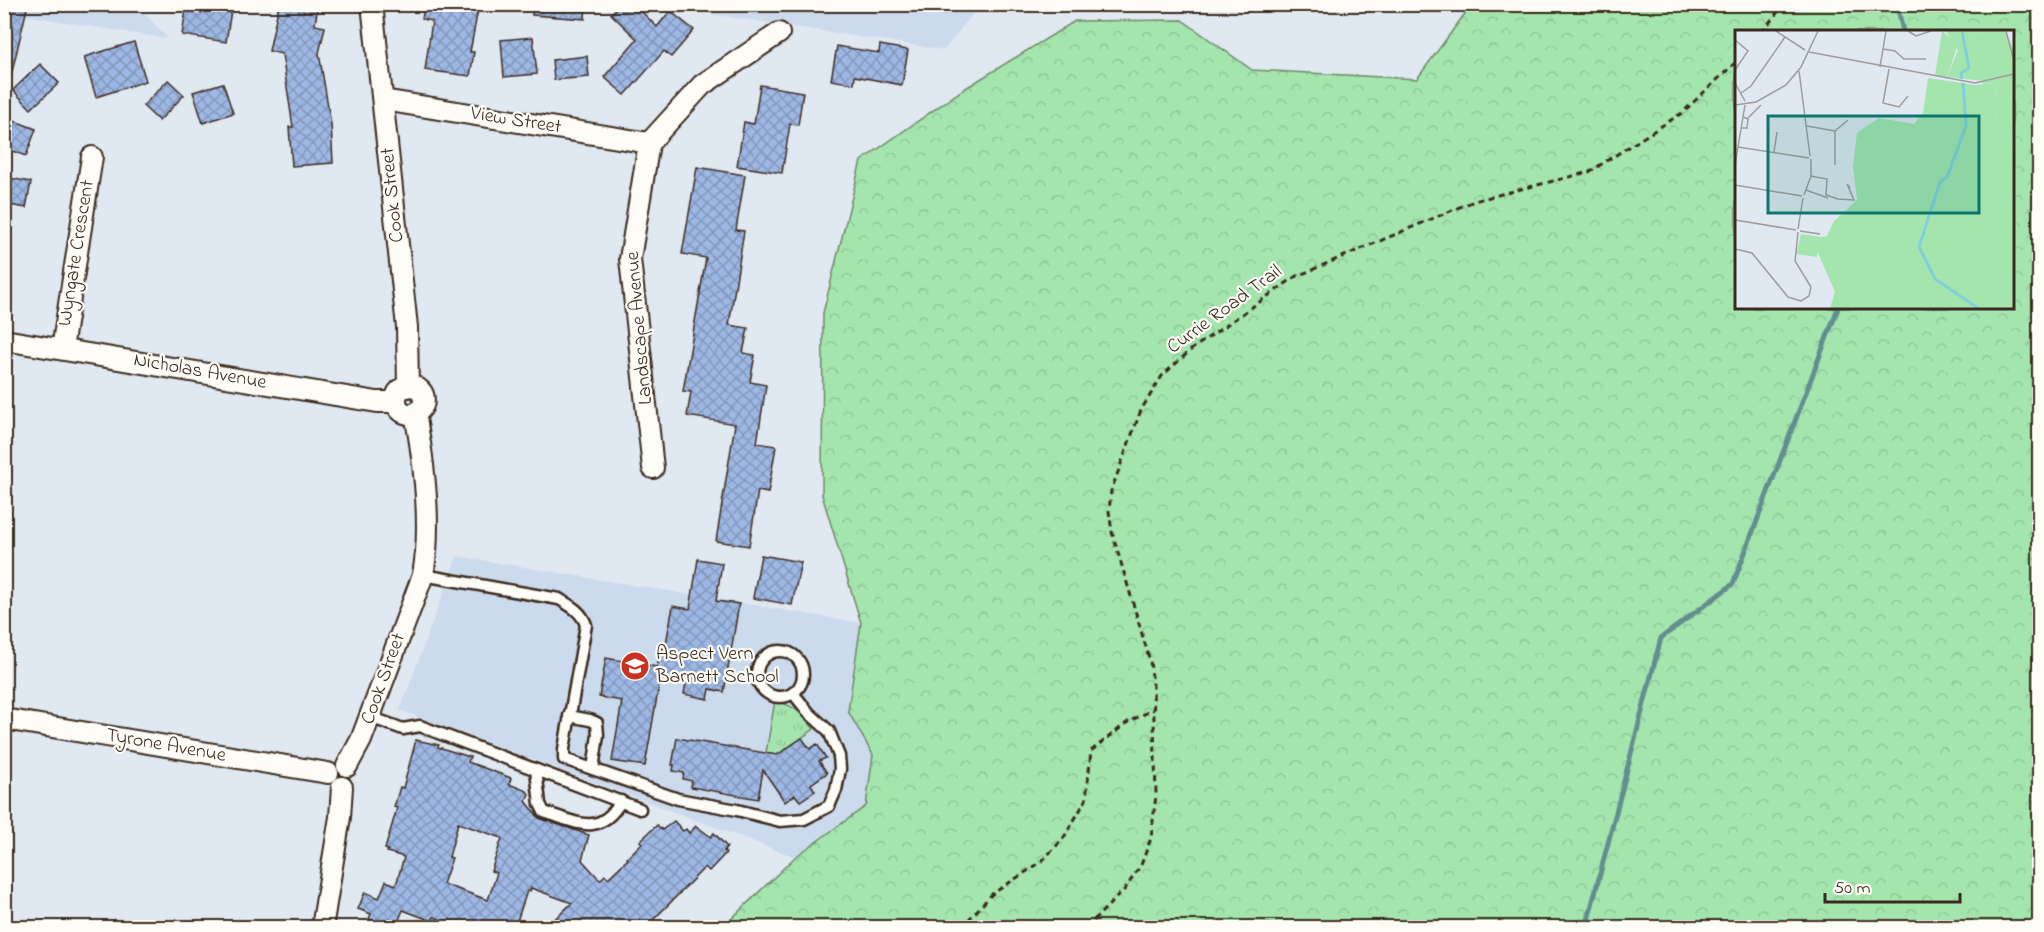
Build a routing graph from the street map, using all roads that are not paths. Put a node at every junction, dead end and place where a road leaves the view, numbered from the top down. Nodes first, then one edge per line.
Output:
1 (372, 4) edge
2 (779, 33) dead end
3 (382, 99) junction
4 (649, 142) junction
5 (92, 157) dead end
6 (4, 340) edge
7 (62, 349) junction
8 (402, 394) junction
9 (653, 468) dead end
10 (423, 575) junction
11 (793, 693) junction
12 (569, 716) junction
13 (370, 717) junction
14 (4, 719) edge
15 (593, 769) junction
16 (536, 770) junction
17 (335, 780) junction
18 (621, 801) junction
19 (640, 809) dead end
20 (322, 927) edge

1 - 3 street, Cook Street
2 - 4 street
3 - 4 street, View Street
3 - 8 street, Cook Street
4 - 9 street, Landscape Avenue
5 - 7 street, Wyngate Crescent
6 - 7 street, Nicholas Avenue
7 - 8 street, Nicholas Avenue
8 - 10 street, Cook Street
10 - 12 lane
10 - 13 street, Cook Street
11 - 11 lane
11 - 15 lane
12 - 15 lane
12 - 15 lane
13 - 16 lane
13 - 17 street, Cook Street
14 - 17 street, Tyrone Avenue
16 - 18 lane
16 - 18 lane
17 - 20 street
18 - 19 lane

